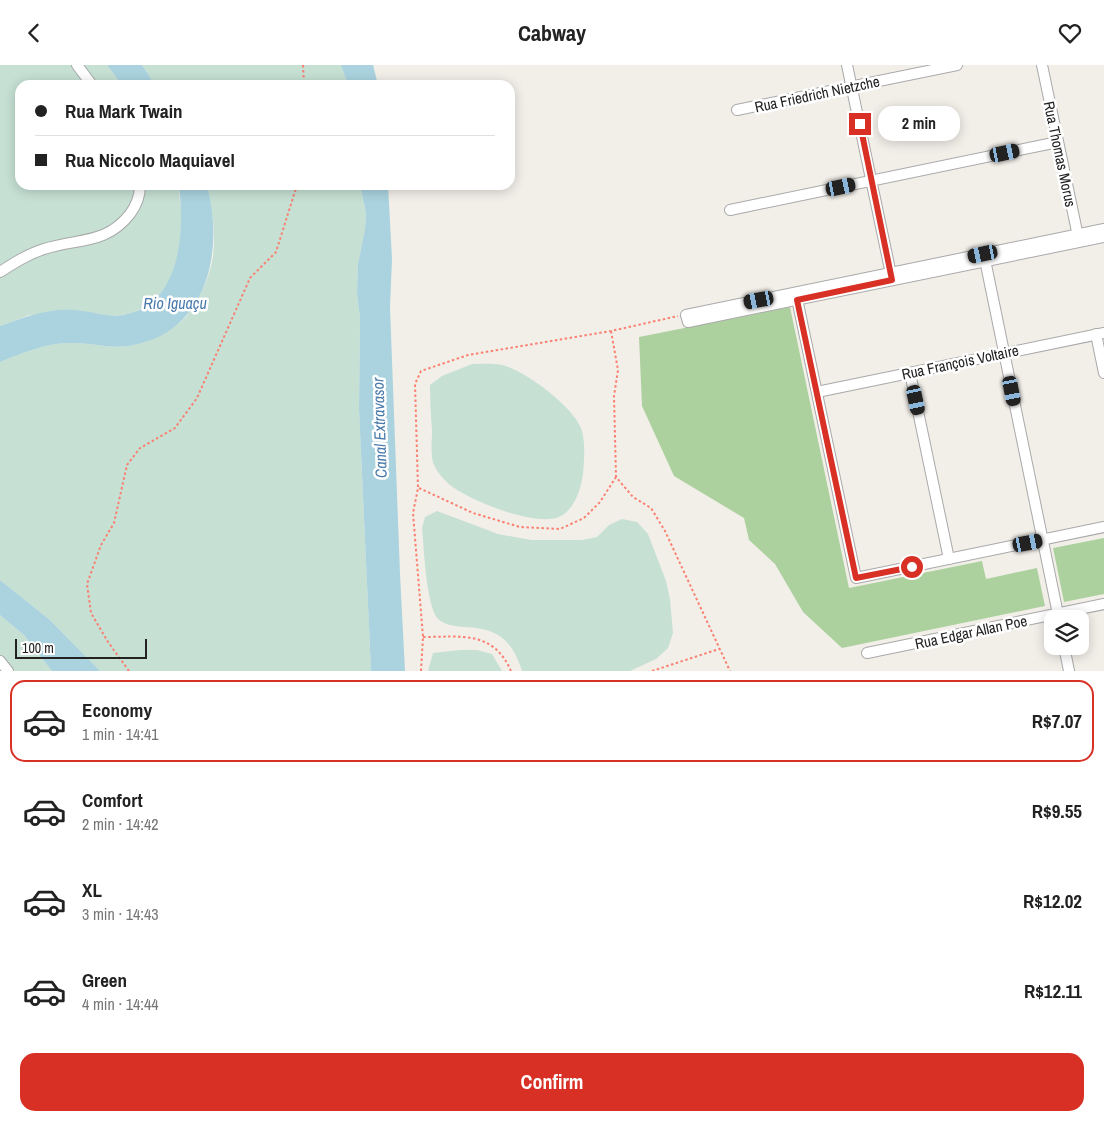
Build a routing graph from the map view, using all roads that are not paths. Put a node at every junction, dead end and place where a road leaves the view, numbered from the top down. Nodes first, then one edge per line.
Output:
1 (77, 65) edge
2 (847, 65) edge
3 (957, 65) edge
4 (1042, 65) edge
5 (944, 66) edge
6 (88, 80) edge
7 (852, 87) junction
8 (737, 110) dead end
9 (1058, 142) junction
10 (871, 181) junction
11 (139, 190) edge
12 (730, 210) dead end
13 (1104, 229) edge
14 (1104, 237) edge
15 (1078, 238) junction
16 (984, 257) junction
17 (0, 272) edge
18 (891, 276) junction
19 (796, 296) junction
20 (686, 315) road end
21 (1100, 333) edge
22 (1004, 353) junction
23 (910, 373) junction
24 (1104, 373) edge
25 (816, 392) junction
26 (1104, 527) edge
27 (1042, 540) junction
28 (949, 559) junction
29 (1104, 604) edge
30 (1057, 610) edge
31 (1081, 610) edge
32 (1044, 619) edge
33 (867, 653) dead end
34 (1066, 655) edge
35 (0, 661) edge
36 (8, 671) edge
37 (1070, 671) edge

1 - 6 street
2 - 7 street
3 - 5 street, Rua Friedrich Nietzche
4 - 9 street, Rua Thomas Morus
5 - 7 street, Rua Friedrich Nietzche
7 - 8 street, Rua Friedrich Nietzche
7 - 10 street
9 - 10 street
9 - 15 street, Rua Thomas Morus
10 - 12 street
10 - 18 street
11 - 17 street
13 - 15 street
14 - 15 street
15 - 16 street
16 - 18 street
16 - 22 street
18 - 19 street
19 - 20 street
19 - 25 street
21 - 22 street, Rua François Voltaire
21 - 24 street
22 - 23 street, Rua François Voltaire
22 - 27 street
23 - 25 street, Rua François Voltaire
23 - 28 street
25 - 28 street
26 - 27 street
27 - 28 street
27 - 30 street
29 - 31 street, Rua Edgar Allan Poe
32 - 33 street, Rua Edgar Allan Poe
34 - 37 street
35 - 36 street

